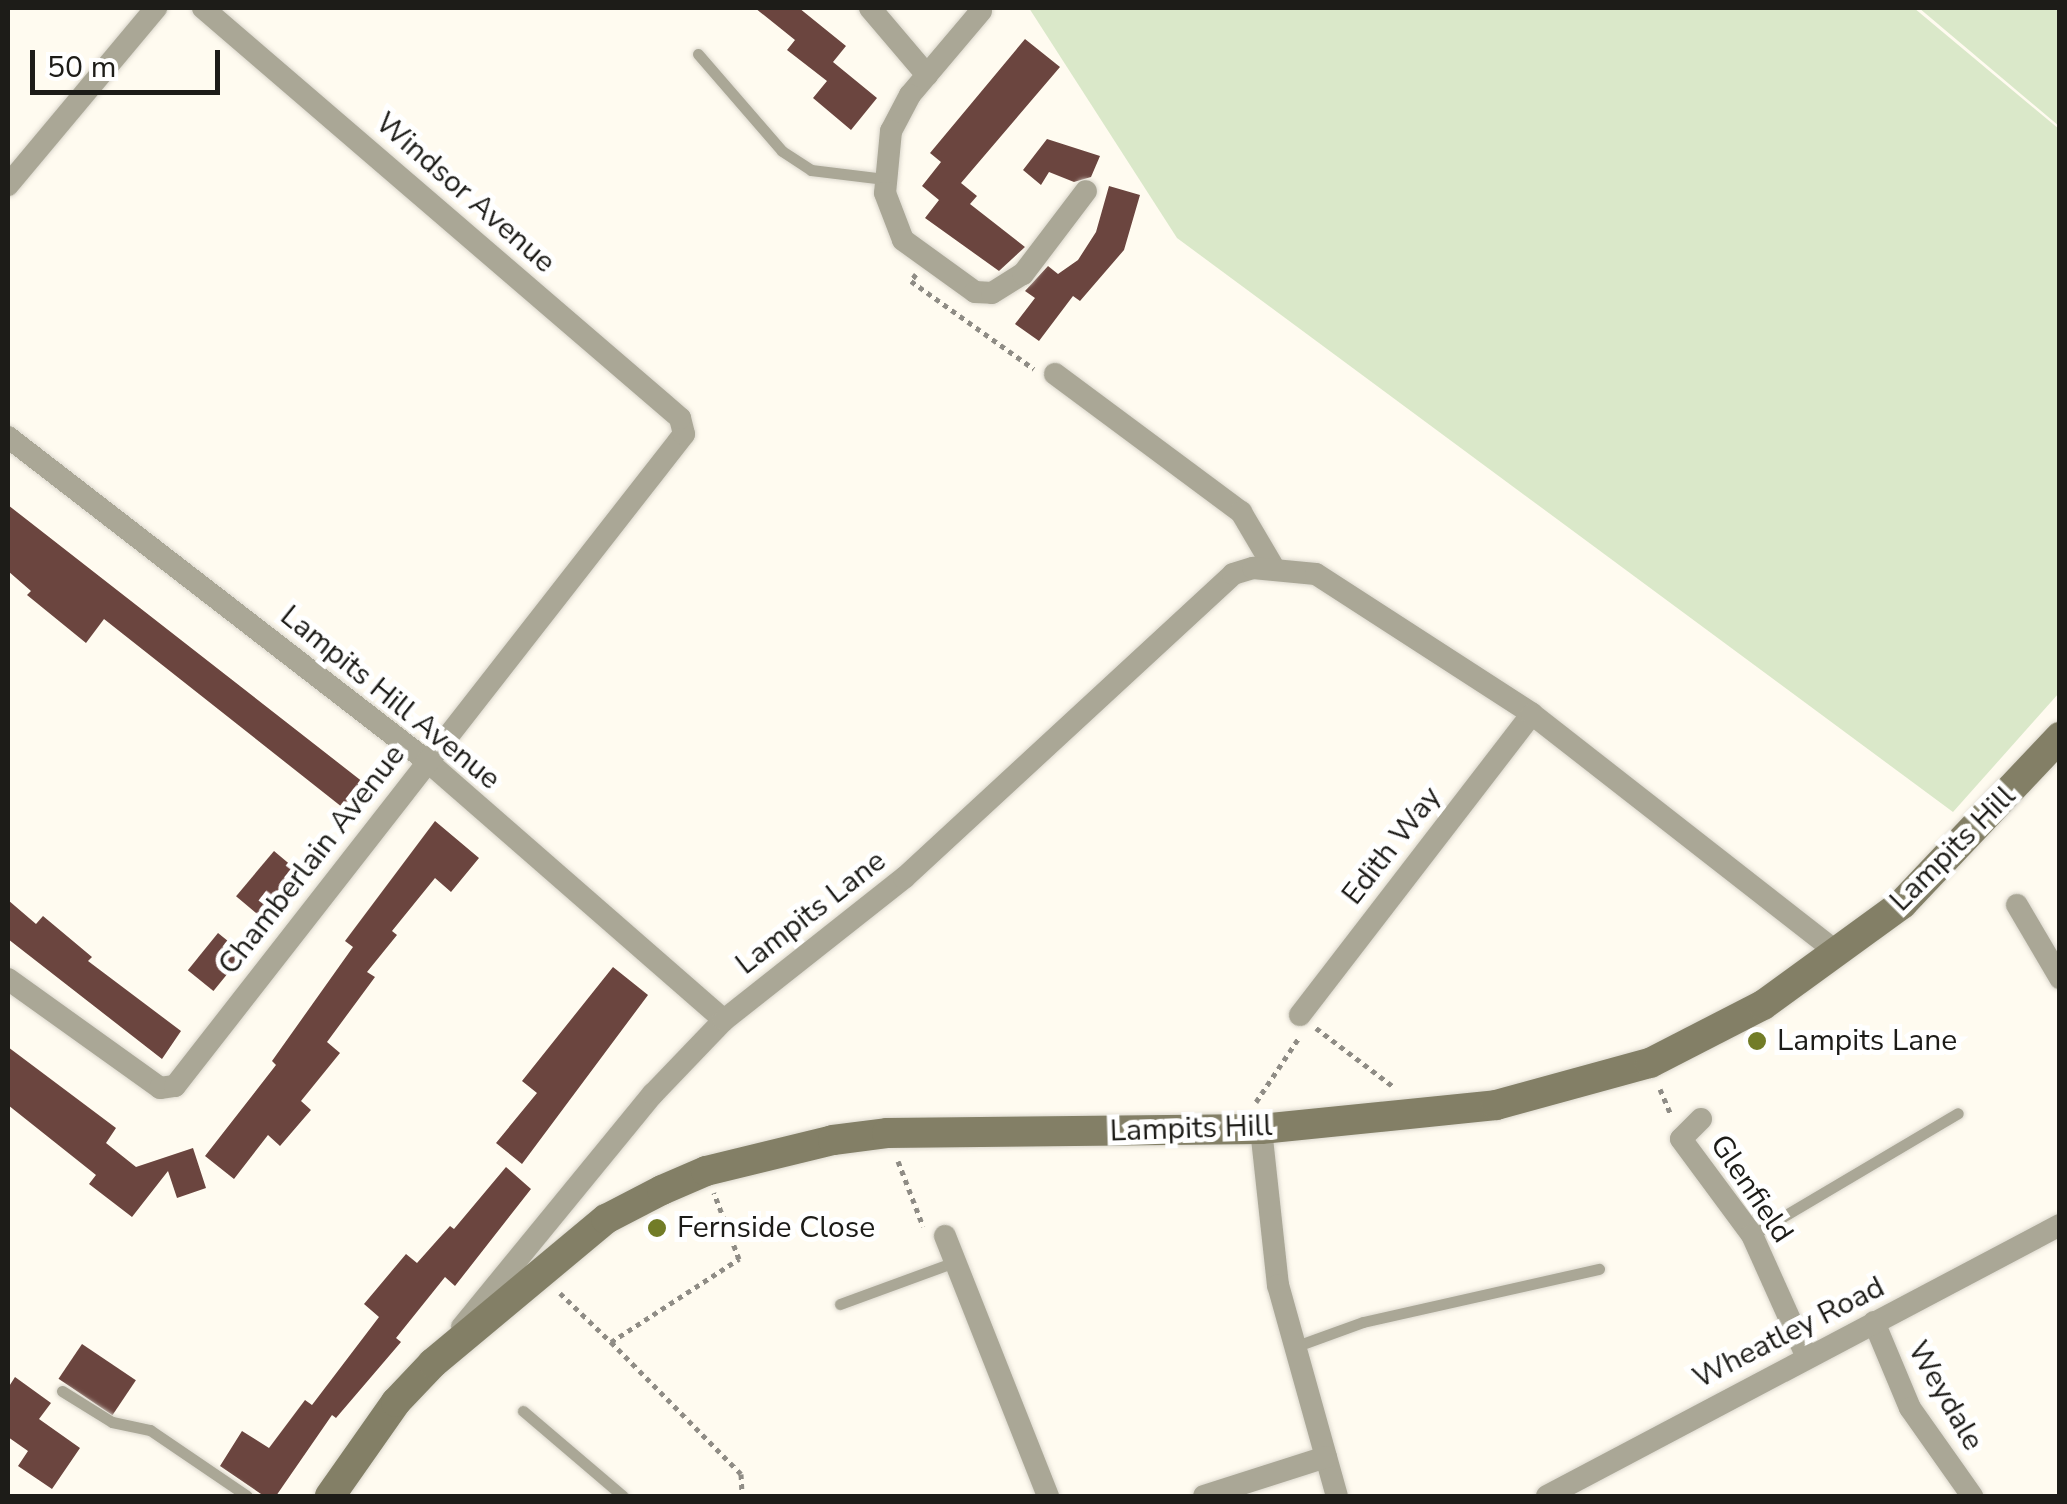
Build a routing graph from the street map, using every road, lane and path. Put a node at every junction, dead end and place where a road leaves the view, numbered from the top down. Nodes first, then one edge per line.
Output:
1 (156, 8) edge
2 (202, 8) edge
3 (870, 8) edge
4 (981, 11) dead end
5 (698, 54) dead end
6 (927, 76) junction
7 (884, 178) junction
8 (8, 185) edge
9 (1086, 191) dead end
10 (926, 260) junction
11 (1055, 374) joint
12 (685, 427) joint
13 (8, 437) edge
14 (1274, 568) junction
15 (1532, 714) junction
16 (2060, 738) edge
17 (427, 762) junction
18 (2017, 904) dead end
19 (1838, 953) junction
20 (2060, 978) edge
21 (8, 980) edge
22 (1300, 1015) junction
23 (724, 1020) junction
24 (1650, 1062) junction
25 (1426, 1112) junction
26 (1958, 1114) dead end
27 (1701, 1119) dead end
28 (1261, 1129) junction
29 (887, 1133) junction
30 (1681, 1138) junction
31 (706, 1172) junction
32 (2060, 1225) edge
33 (1752, 1234) junction
34 (944, 1236) joint
35 (955, 1262) junction
36 (1599, 1269) dead end
37 (538, 1271) junction
38 (840, 1304) dead end
39 (1874, 1322) junction
40 (611, 1342) junction
41 (1292, 1348) junction
42 (1806, 1354) junction
43 (433, 1363) junction
44 (62, 1391) dead end
45 (523, 1411) dead end
46 (1326, 1457) junction
47 (247, 1496) edge
48 (330, 1496) edge
49 (623, 1496) edge
50 (742, 1496) edge
51 (1048, 1496) edge
52 (1204, 1496) edge
53 (1337, 1496) edge
54 (1546, 1496) edge
55 (1972, 1496) edge

1 - 8 street
2 - 12 street, Windsor Avenue
3 - 6 street
4 - 6 street
5 - 7 lane
6 - 7 street
7 - 10 street
9 - 10 street
10 - 11 path
11 - 14 street
12 - 17 street, Chamberlain Avenue
13 - 17 street, Lampits Hill Avenue
14 - 15 street, Lampits Lane
14 - 23 street, Lampits Lane
15 - 19 street, Lampits Lane
15 - 22 street, Edith Way
16 - 19 main road, Lampits Hill
17 - 21 street, Chamberlain Avenue
17 - 23 street, Lampits Hill Avenue
18 - 20 street
19 - 24 main road, Lampits Hill
22 - 25 path
22 - 28 path
23 - 43 street, Lampits Lane
24 - 25 main road, Lampits Hill
24 - 30 path
25 - 28 main road, Lampits Hill
26 - 33 lane
27 - 30 street, Glenfield
28 - 29 main road, Lampits Hill
28 - 41 street
29 - 31 main road, Lampits Hill
29 - 34 path
30 - 33 street, Glenfield
31 - 37 main road, Lampits Hill
31 - 40 path
32 - 39 street, Wheatley Road
33 - 42 street, Glenfield
34 - 35 street
35 - 38 lane
35 - 51 street
36 - 41 lane
37 - 40 path
37 - 43 main road, Lampits Hill
39 - 42 street, Wheatley Road
39 - 55 street, Weydale
40 - 50 path
41 - 46 street
42 - 54 street, Wheatley Road
43 - 48 main road, Lampits Hill
44 - 47 lane
45 - 49 lane
46 - 52 street
46 - 53 street

